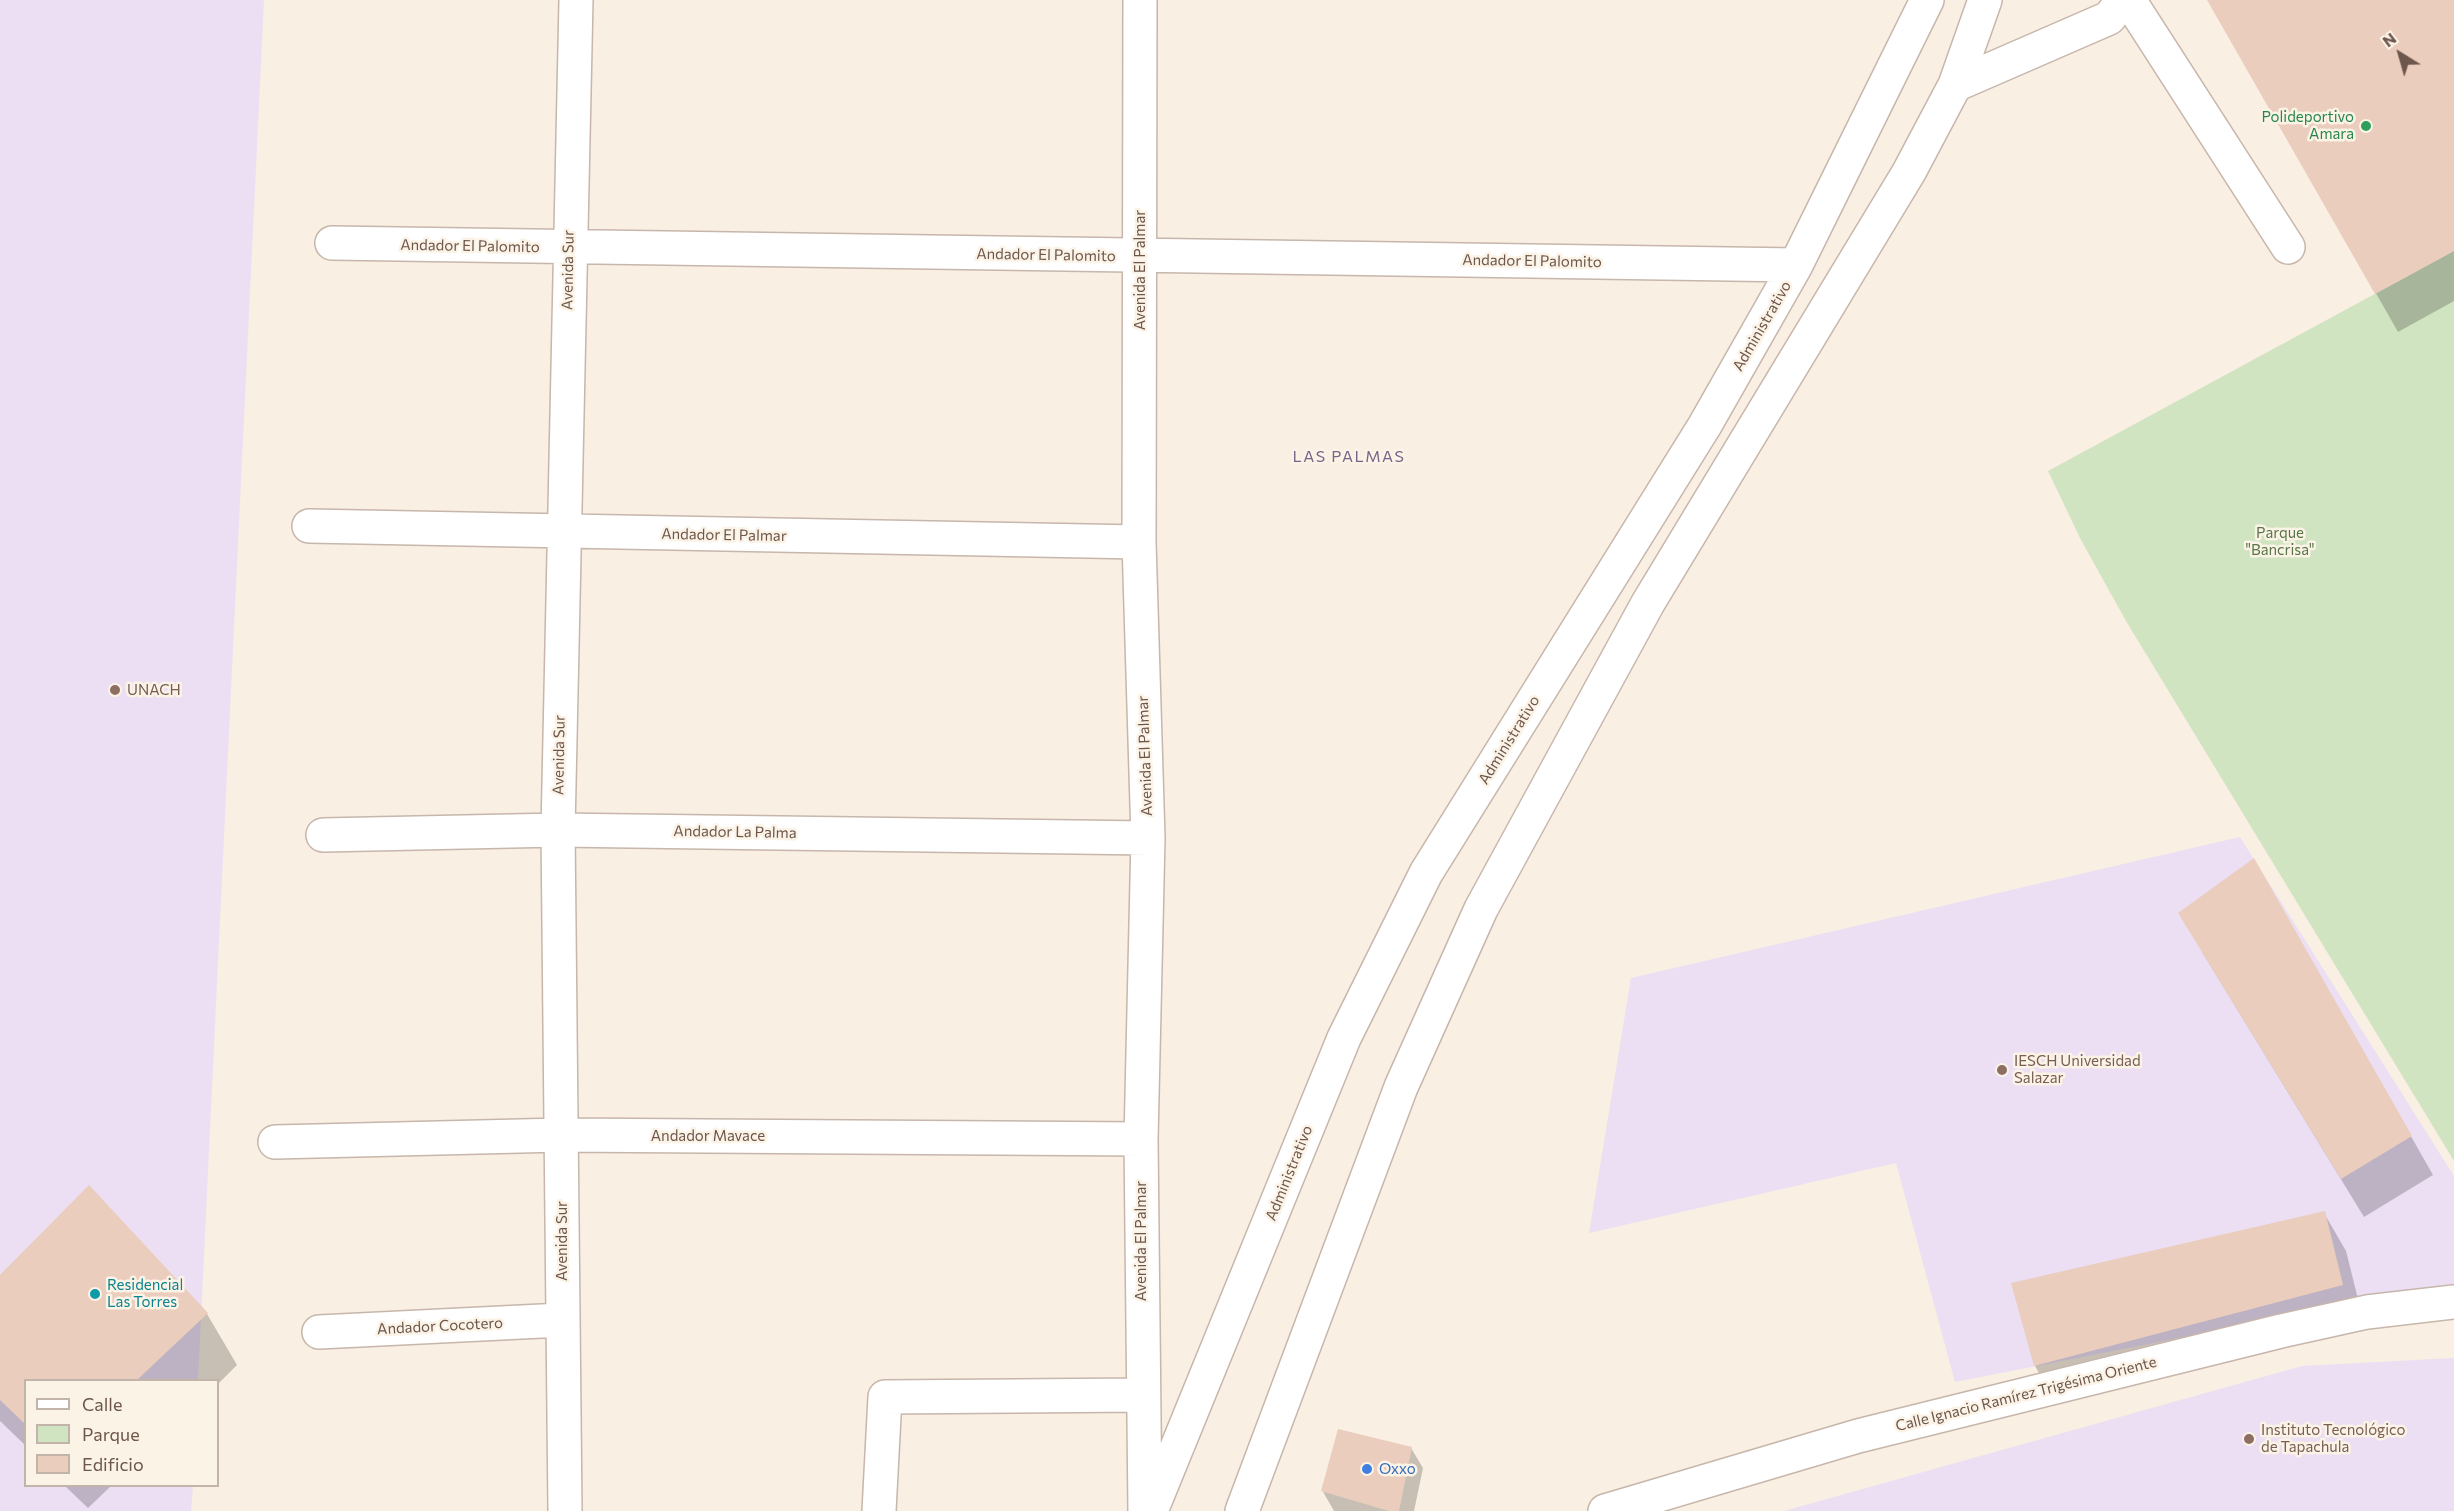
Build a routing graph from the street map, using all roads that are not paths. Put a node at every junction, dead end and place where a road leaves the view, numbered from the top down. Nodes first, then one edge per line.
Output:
1 (576, 0) edge
2 (1140, 0) edge
3 (1927, 0) edge
4 (1985, 0) edge
5 (2123, 0) edge
6 (2129, 0) edge
7 (1955, 85) junction
8 (332, 243) dead end
9 (2288, 247) dead end
10 (568, 248) junction
11 (1140, 256) junction
12 (1796, 265) junction
13 (309, 526) dead end
14 (563, 533) junction
15 (1139, 542) junction
16 (558, 830) junction
17 (323, 835) dead end
18 (1148, 838) junction
19 (561, 1135) junction
20 (1141, 1139) junction
21 (274, 1142) dead end
22 (2454, 1302) edge
23 (562, 1320) junction
24 (319, 1332) dead end
25 (1142, 1395) junction
26 (565, 1511) edge
27 (879, 1511) edge
28 (1145, 1511) edge
29 (1151, 1511) edge
30 (1242, 1511) edge
31 (1605, 1511) edge

1 - 10 street, Avenida Sur
2 - 11 street, Avenida El Palmar
3 - 12 street, Administrativo
4 - 7 street
5 - 7 street
6 - 9 street
7 - 30 street
8 - 10 street, Andador El Palomito
10 - 11 street, Andador El Palomito
10 - 14 street, Avenida Sur
11 - 12 street, Andador El Palomito
11 - 15 street, Avenida El Palmar
12 - 29 street, Administrativo
13 - 14 street, Andador El Palmar
14 - 15 street, Andador El Palmar
14 - 16 street, Avenida Sur
15 - 18 street, Avenida El Palmar
16 - 17 street, Andador La Palma
16 - 18 street, Andador La Palma
16 - 19 street, Avenida Sur
18 - 20 street, Avenida El Palmar
19 - 20 street, Andador Mavace
19 - 21 street, Andador Mavace
19 - 23 street, Avenida Sur
20 - 25 street, Avenida El Palmar
22 - 31 street, Calle Ignacio Ramírez Trigésima Oriente
23 - 24 street, Andador Cocotero
23 - 26 street, Avenida Sur
25 - 27 street
25 - 28 street, Avenida El Palmar

